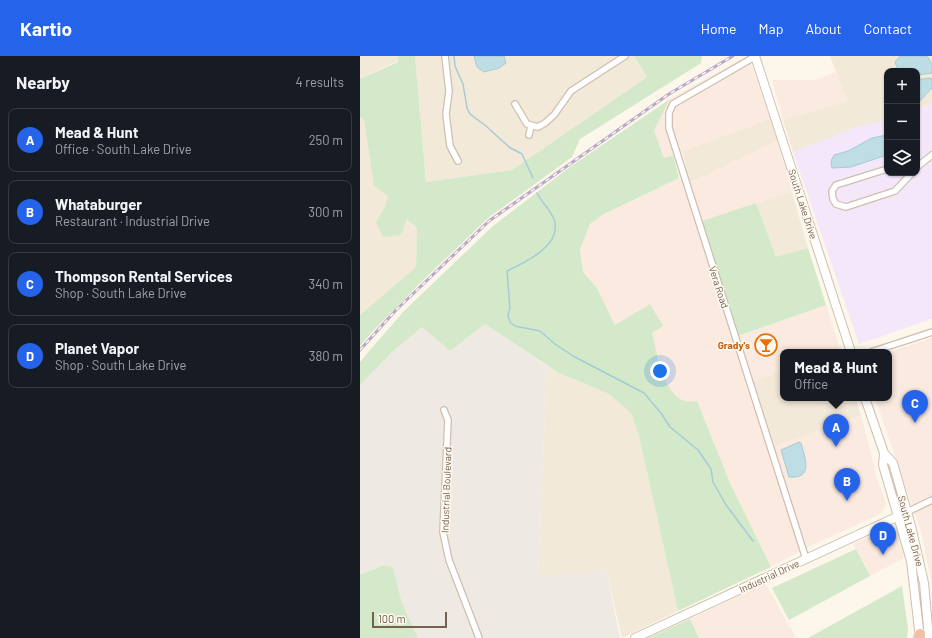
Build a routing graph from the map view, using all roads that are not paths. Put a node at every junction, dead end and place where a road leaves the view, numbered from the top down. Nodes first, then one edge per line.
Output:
1 (445, 56) edge
2 (624, 56) edge
3 (755, 56) edge
4 (515, 104) dead end
5 (531, 126) junction
6 (529, 135) dead end
7 (932, 155) edge
8 (920, 158) edge
9 (458, 160) dead end
10 (920, 165) edge
11 (884, 170) edge
12 (909, 176) edge
13 (932, 332) edge
14 (850, 349) edge
15 (880, 349) edge
16 (866, 401) edge
17 (444, 410) dead end
18 (932, 500) edge
19 (902, 514) junction
20 (806, 559) junction
21 (922, 637) edge
22 (479, 638) edge
23 (635, 638) edge

1 - 9 street
2 - 5 street
3 - 14 main road, South Lake Drive
3 - 20 street, Vera Road
4 - 5 street
5 - 6 street
7 - 8 street
7 - 10 street
11 - 12 street
13 - 15 street
16 - 19 main road, South Lake Drive
17 - 22 street, Industrial Boulevard
18 - 19 street
19 - 20 main road, Industrial Drive
19 - 21 main road, South Lake Drive
20 - 23 main road, Industrial Drive

